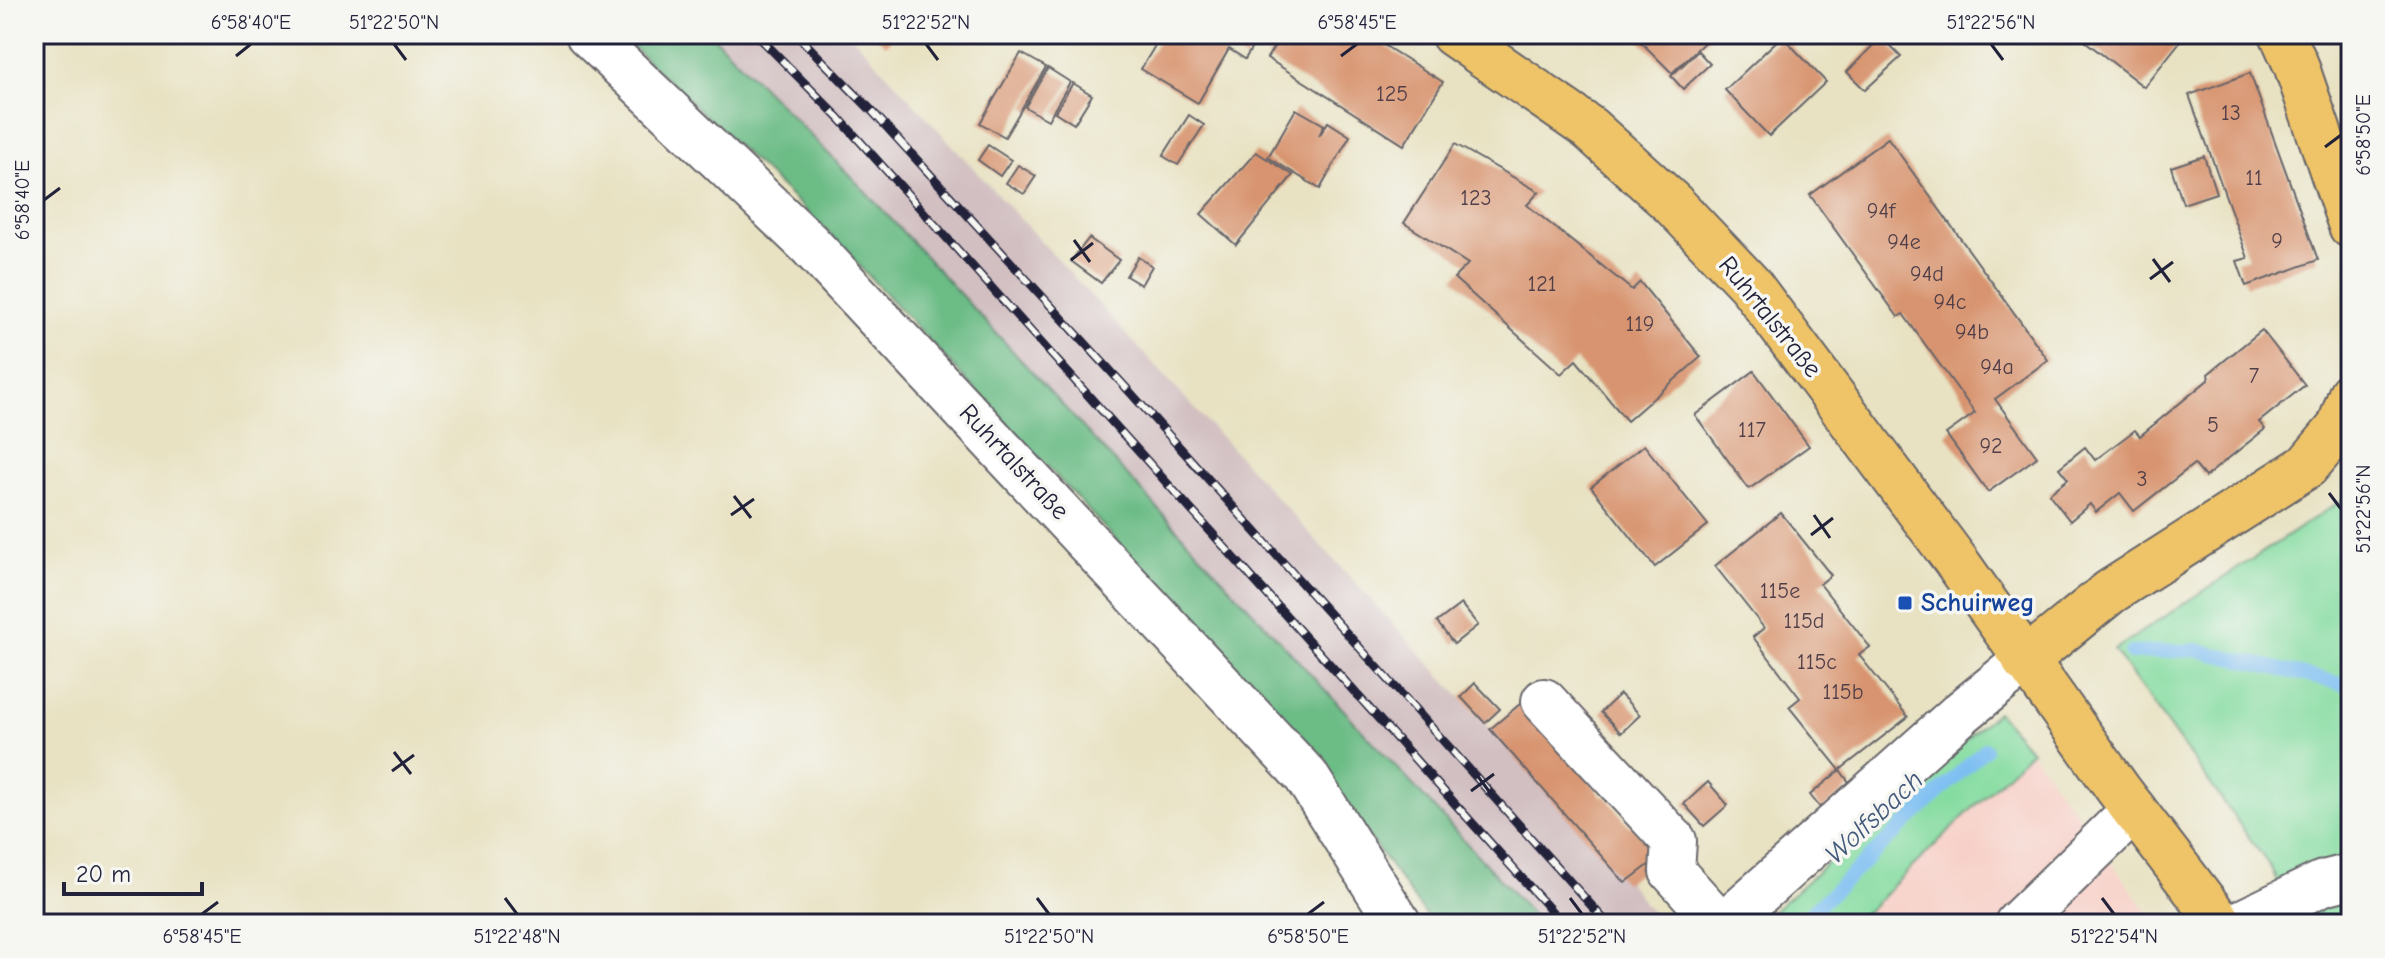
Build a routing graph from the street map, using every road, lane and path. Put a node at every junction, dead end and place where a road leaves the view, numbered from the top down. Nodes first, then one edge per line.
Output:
1 (588, 34) edge
2 (1453, 34) edge
3 (2282, 34) edge
4 (2351, 226) edge
5 (2351, 394) edge
6 (2025, 661) junction
7 (1544, 701) dead end
8 (2134, 810) junction
9 (2351, 876) edge
10 (1399, 924) edge
11 (1722, 924) edge
12 (2017, 924) edge
13 (2221, 924) edge
14 (2238, 924) edge

1 - 10 street, Ruhrtalstraße
2 - 6 main road, Ruhrtalstraße
3 - 4 main road
5 - 6 main road
6 - 8 main road, Ruhrtalstraße
6 - 11 street
7 - 11 street
8 - 12 street
8 - 13 main road, Ruhrtalstraße
9 - 14 street

